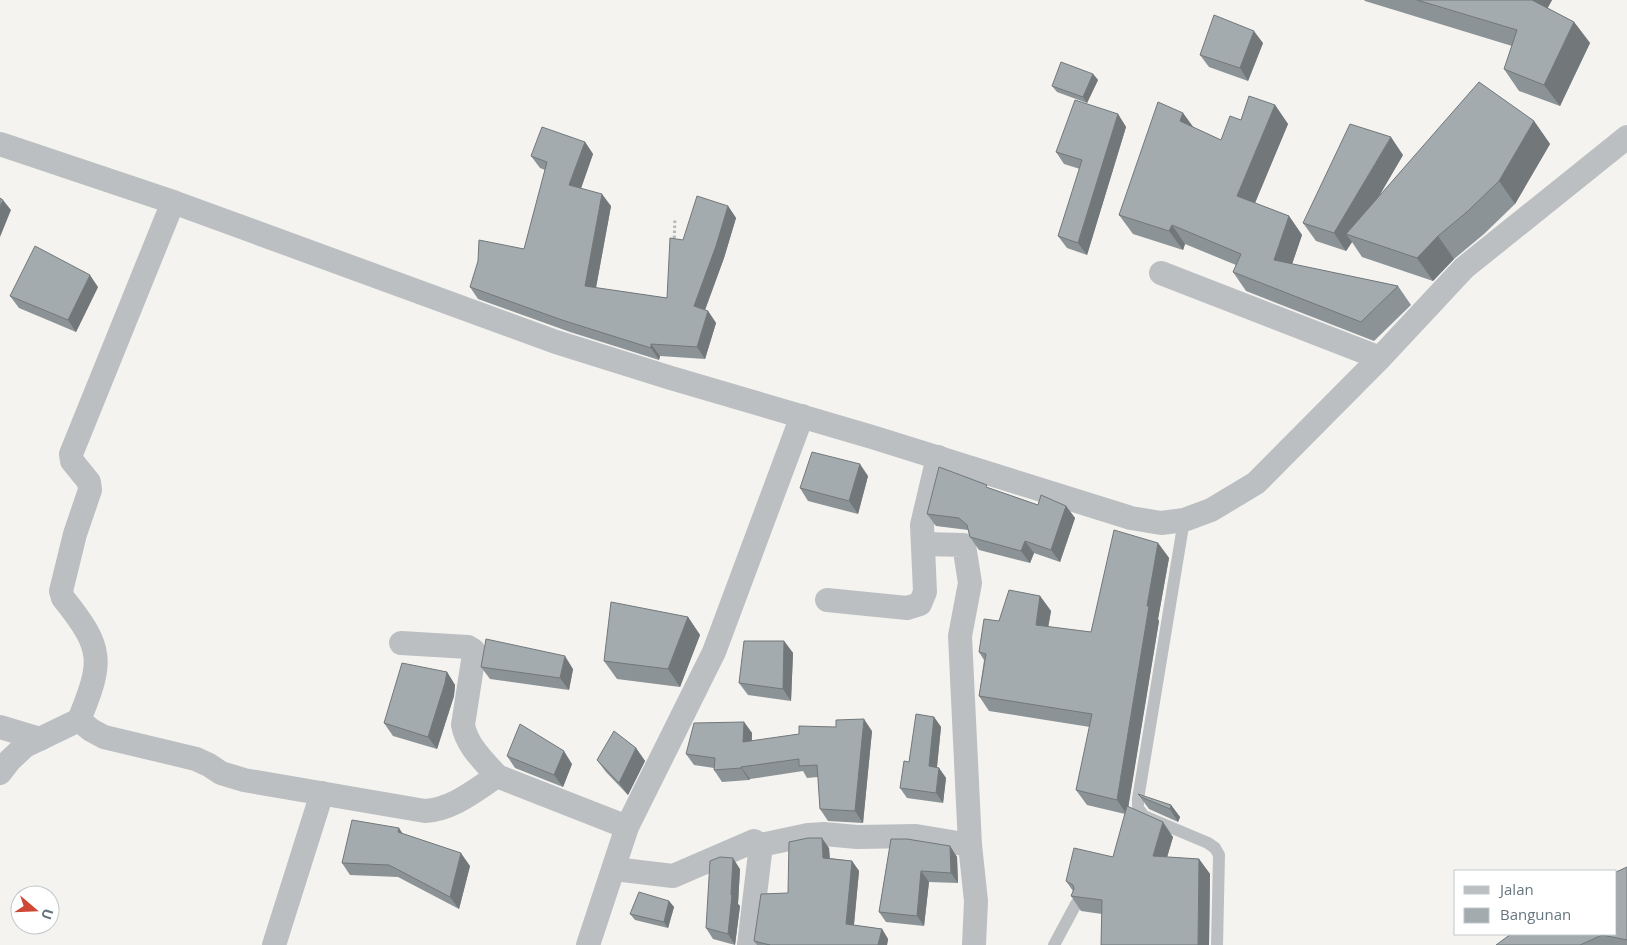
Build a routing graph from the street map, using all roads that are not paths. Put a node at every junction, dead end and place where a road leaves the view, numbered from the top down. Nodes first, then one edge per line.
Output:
1 (1627, 137) edge
2 (0, 144) edge
3 (173, 202) junction
4 (1161, 273) dead end
5 (1380, 358) junction
6 (802, 416) junction
7 (938, 457) junction
8 (1184, 520) junction
9 (924, 544) junction
10 (826, 600) dead end
11 (401, 643) dead end
12 (79, 720) junction
13 (0, 727) edge
14 (40, 739) junction
15 (0, 773) edge
16 (497, 776) junction
17 (322, 793) junction
18 (627, 827) junction
19 (761, 844) junction
20 (970, 845) junction
21 (614, 869) junction
22 (1076, 904) edge
23 (274, 945) edge
24 (588, 945) edge
25 (749, 945) edge
26 (974, 945) edge
27 (1054, 945) edge
28 (1217, 945) edge

1 - 5 street
2 - 3 street
3 - 6 street
3 - 12 street
4 - 5 street
5 - 8 street
6 - 7 street
6 - 18 street
7 - 8 street
7 - 9 street
8 - 28 lane
9 - 10 street
9 - 20 street
11 - 16 street
12 - 14 street
12 - 17 street
13 - 14 street
14 - 15 street
16 - 17 street
16 - 18 street
17 - 23 street
18 - 21 street
19 - 20 street
19 - 21 street
19 - 25 street
20 - 26 street
21 - 24 street
22 - 27 lane

